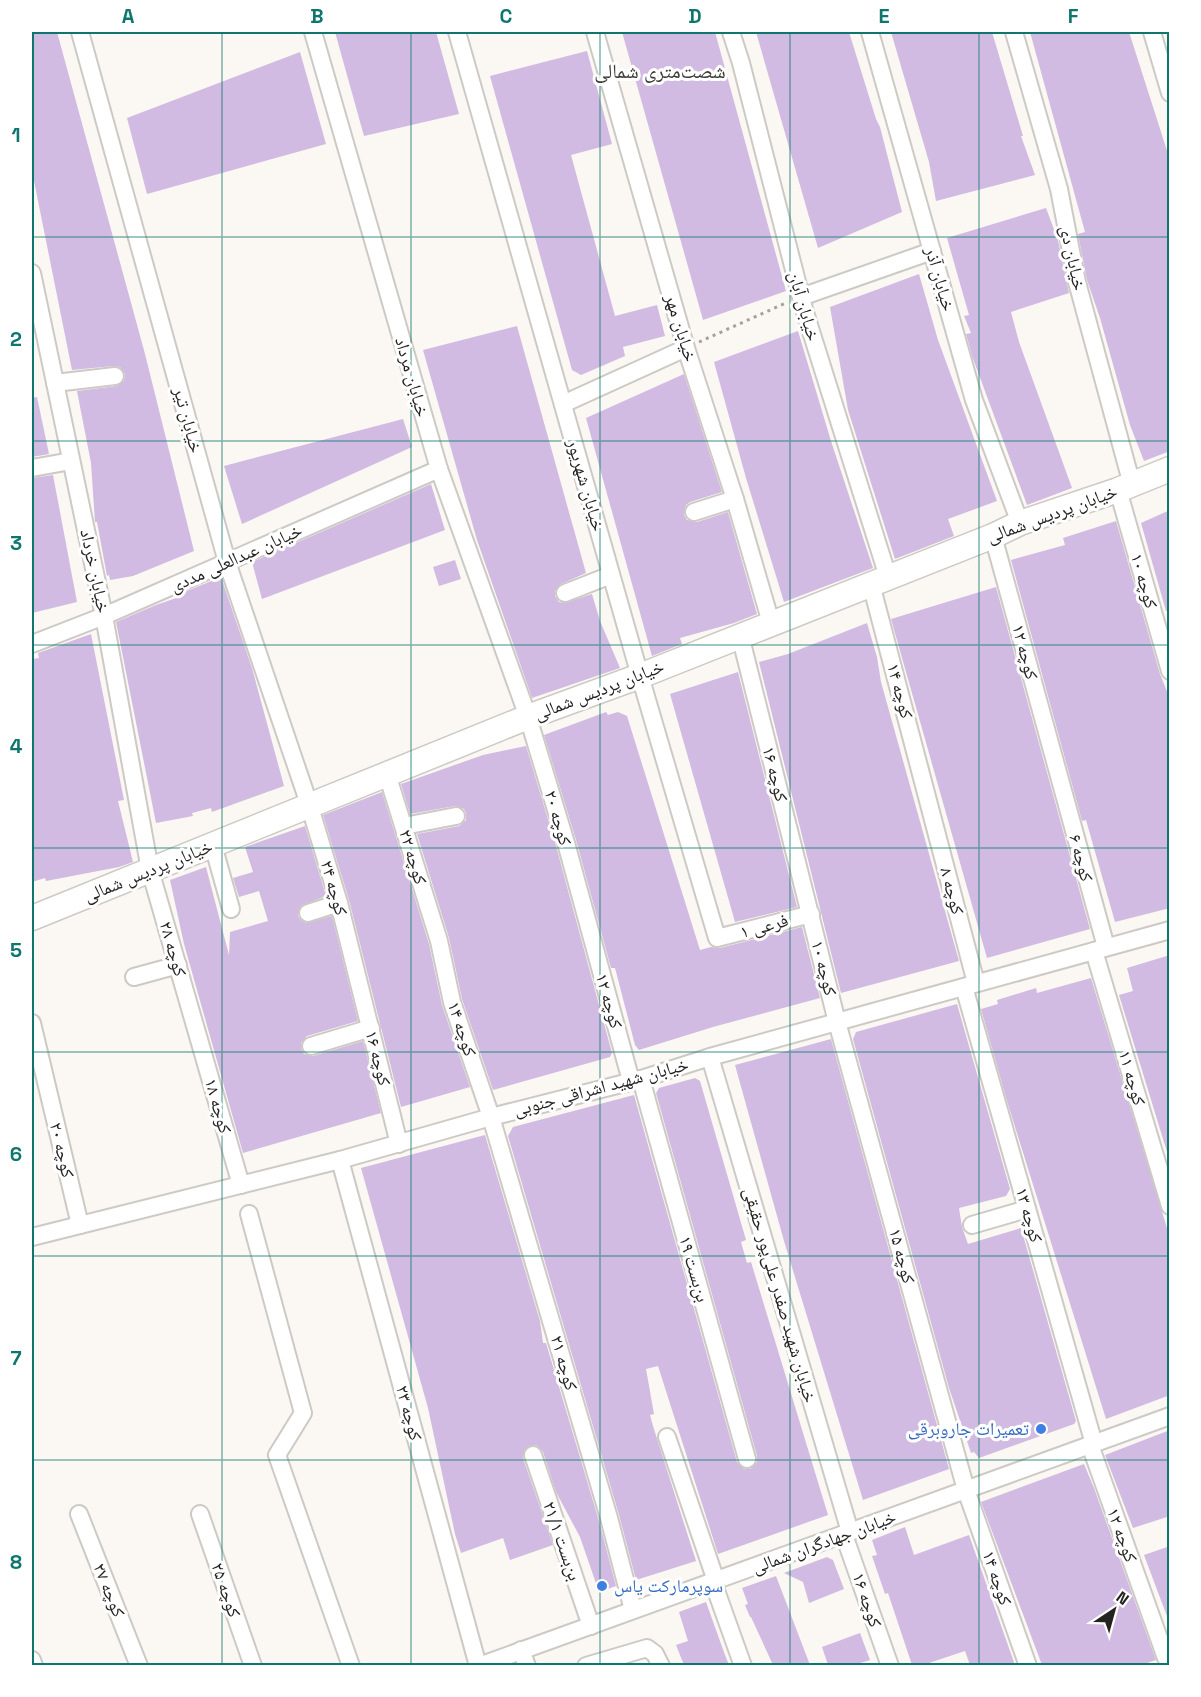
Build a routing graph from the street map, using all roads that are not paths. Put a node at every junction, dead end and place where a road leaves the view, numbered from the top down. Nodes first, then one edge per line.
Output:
1 (80, 32) edge
2 (313, 32) edge
3 (457, 32) edge
4 (595, 32) edge
5 (731, 32) edge
6 (870, 32) edge
7 (1014, 32) edge
8 (1152, 32) edge
9 (1170, 93) edge
10 (932, 251) junction
11 (32, 273) edge
12 (801, 297) junction
13 (687, 348) junction
14 (115, 376) dead end
15 (55, 383) junction
16 (562, 404) junction
17 (71, 461) junction
18 (32, 468) edge
19 (439, 469) junction
20 (1170, 469) edge
21 (1125, 487) junction
22 (735, 499) junction
23 (694, 512) dead end
24 (1020, 523) junction
25 (993, 536) junction
26 (227, 562) junction
27 (611, 575) junction
28 (880, 580) junction
29 (565, 593) dead end
30 (105, 616) junction
31 (771, 623) junction
32 (740, 635) junction
33 (32, 644) edge
34 (1170, 671) edge
35 (640, 676) junction
36 (528, 717) junction
37 (1057, 768) joint
38 (387, 774) junction
39 (928, 798) joint
40 (309, 804) junction
41 (456, 816) dead end
42 (404, 826) junction
43 (213, 845) junction
44 (150, 870) junction
45 (339, 903) junction
46 (231, 909) dead end
47 (308, 913) dead end
48 (811, 914) junction
49 (32, 918) edge
50 (586, 920) joint
51 (1170, 930) edge
52 (717, 938) joint
53 (439, 940) joint
54 (1100, 949) junction
55 (178, 965) junction
56 (357, 972) joint
57 (134, 977) dead end
58 (970, 985) junction
59 (837, 1022) junction
60 (32, 1023) edge
61 (196, 1028) joint
62 (370, 1028) junction
63 (311, 1046) dead end
64 (710, 1057) junction
65 (636, 1080) junction
66 (491, 1117) junction
67 (399, 1144) junction
68 (340, 1160) junction
69 (241, 1185) junction
70 (1170, 1206) edge
71 (1028, 1209) junction
72 (249, 1214) dead end
73 (80, 1225) junction
74 (972, 1225) dead end
75 (32, 1237) edge
76 (1170, 1416) edge
77 (667, 1437) dead end
78 (1092, 1444) junction
79 (533, 1455) dead end
80 (747, 1459) dead end
81 (966, 1490) junction
82 (79, 1514) dead end
83 (200, 1514) dead end
84 (847, 1533) junction
85 (715, 1582) junction
86 (633, 1610) junction
87 (591, 1626) junction
88 (524, 1658) edge
89 (1166, 1658) dead end
90 (32, 1660) edge
91 (34, 1665) edge
92 (139, 1665) edge
93 (253, 1665) edge
94 (351, 1665) edge
95 (478, 1665) edge
96 (586, 1665) edge
97 (661, 1665) edge
98 (743, 1665) edge
99 (890, 1665) edge
100 (1028, 1665) edge

1 - 26 street, خیابان تیر
2 - 19 street, خیابان مرداد
3 - 16 street, خیابان شهریور
4 - 13 street, خیابان مهر
5 - 12 street, خیابان آبان
6 - 10 street, خیابان آذر
7 - 21 street, خیابان دی
8 - 9 street
10 - 12 street
10 - 24 street, خیابان آذر
11 - 15 street, خیابان خرداد
12 - 28 street, خیابان آبان
13 - 16 street
13 - 22 street, خیابان مهر
14 - 15 street
15 - 17 street, خیابان خرداد
16 - 27 street, خیابان شهریور
17 - 18 street
17 - 30 street, خیابان خرداد
19 - 26 street, خیابان عبدالعلی مددی
19 - 36 street, خیابان مرداد
20 - 21 street, خیابان پردیس شمالی
21 - 24 street, خیابان پردیس شمالی
21 - 34 street, کوچه ۱۰
22 - 23 street
22 - 31 street, خیابان مهر
24 - 25 street, خیابان پردیس شمالی
25 - 28 street, خیابان پردیس شمالی
25 - 37 street, کوچه ۱۲
26 - 30 street, خیابان عبدالعلی مددی
26 - 40 street, خیابان تیر
27 - 29 street
27 - 35 street, خیابان شهریور
28 - 31 street, خیابان پردیس شمالی
28 - 39 street, کوچه ۱۴
30 - 33 street, خیابان عبدالعلی مددی
30 - 44 street, خیابان خرداد
31 - 32 street, خیابان پردیس شمالی
32 - 35 street, خیابان پردیس شمالی
32 - 48 street, کوچه ۱۶
35 - 36 street, خیابان پردیس شمالی
35 - 52 street, خیابان شهریور
36 - 38 street, خیابان پردیس شمالی
36 - 50 street, کوچه ۲۰
37 - 54 street, کوچه ۶
38 - 40 street, خیابان پردیس شمالی
38 - 42 street, کوچه ۲۲
39 - 58 street, کوچه ۸
40 - 43 street, خیابان پردیس شمالی
40 - 45 street, کوچه ۲۴
41 - 42 street
42 - 53 street, کوچه ۲۲
43 - 44 street, خیابان پردیس شمالی
43 - 46 street
44 - 49 street, خیابان پردیس شمالی
44 - 55 street, کوچه ۲۸
45 - 47 street
45 - 56 street, کوچه ۲۴
48 - 52 street, فرعی ۱
48 - 59 street, کوچه ۱۰
50 - 65 street, کوچه ۱۲
51 - 54 street, خیابان شهید اشراقی جنوبی
53 - 66 street, کوچه ۱۴
54 - 58 street, خیابان شهید اشراقی جنوبی
54 - 70 street, کوچه ۱۱
55 - 57 street
55 - 61 street, کوچه ۲۸
56 - 62 street, کوچه ۱۶
58 - 59 street, خیابان شهید اشراقی جنوبی
58 - 71 street, کوچه ۱۳
59 - 64 street, خیابان شهید اشراقی جنوبی
59 - 81 street, کوچه ۱۵
60 - 73 street, کوچه ۲۰
61 - 69 street, کوچه ۱۸
62 - 63 street
62 - 67 street, کوچه ۱۶
64 - 65 street, خیابان شهید اشراقی جنوبی
64 - 84 street, خیابان شهید صفدر علی‌پور حقیقی
65 - 66 street, خیابان شهید اشراقی جنوبی
65 - 80 street, بن‌بست ۱۹
66 - 67 street, خیابان شهید اشراقی جنوبی
66 - 86 street, کوچه ۲۱
67 - 68 street, خیابان شهید اشراقی جنوبی
68 - 69 street, خیابان شهید اشراقی جنوبی
68 - 95 street, کوچه ۲۳
69 - 73 street, خیابان شهید اشراقی جنوبی
71 - 74 street
71 - 78 street, کوچه ۱۳
72 - 94 street
73 - 75 street, خیابان شهید اشراقی جنوبی
76 - 78 street, خیابان جهادگران شمالی
77 - 85 street
78 - 81 street, خیابان جهادگران شمالی
78 - 89 street, کوچه ۱۲
79 - 87 street, بن‌بست ۲۱/۱
81 - 84 street, خیابان جهادگران شمالی
81 - 100 street, کوچه ۱۴
82 - 92 street, کوچه ۲۷
83 - 93 street, کوچه ۲۵
84 - 85 street, خیابان جهادگران شمالی
84 - 99 street, کوچه ۱۶
85 - 86 street, خیابان جهادگران شمالی
85 - 98 street
86 - 87 street, خیابان جهادگران شمالی
87 - 88 street, خیابان جهادگران شمالی
88 - 95 street, خیابان جهادگران شمالی
90 - 91 street
96 - 97 street

